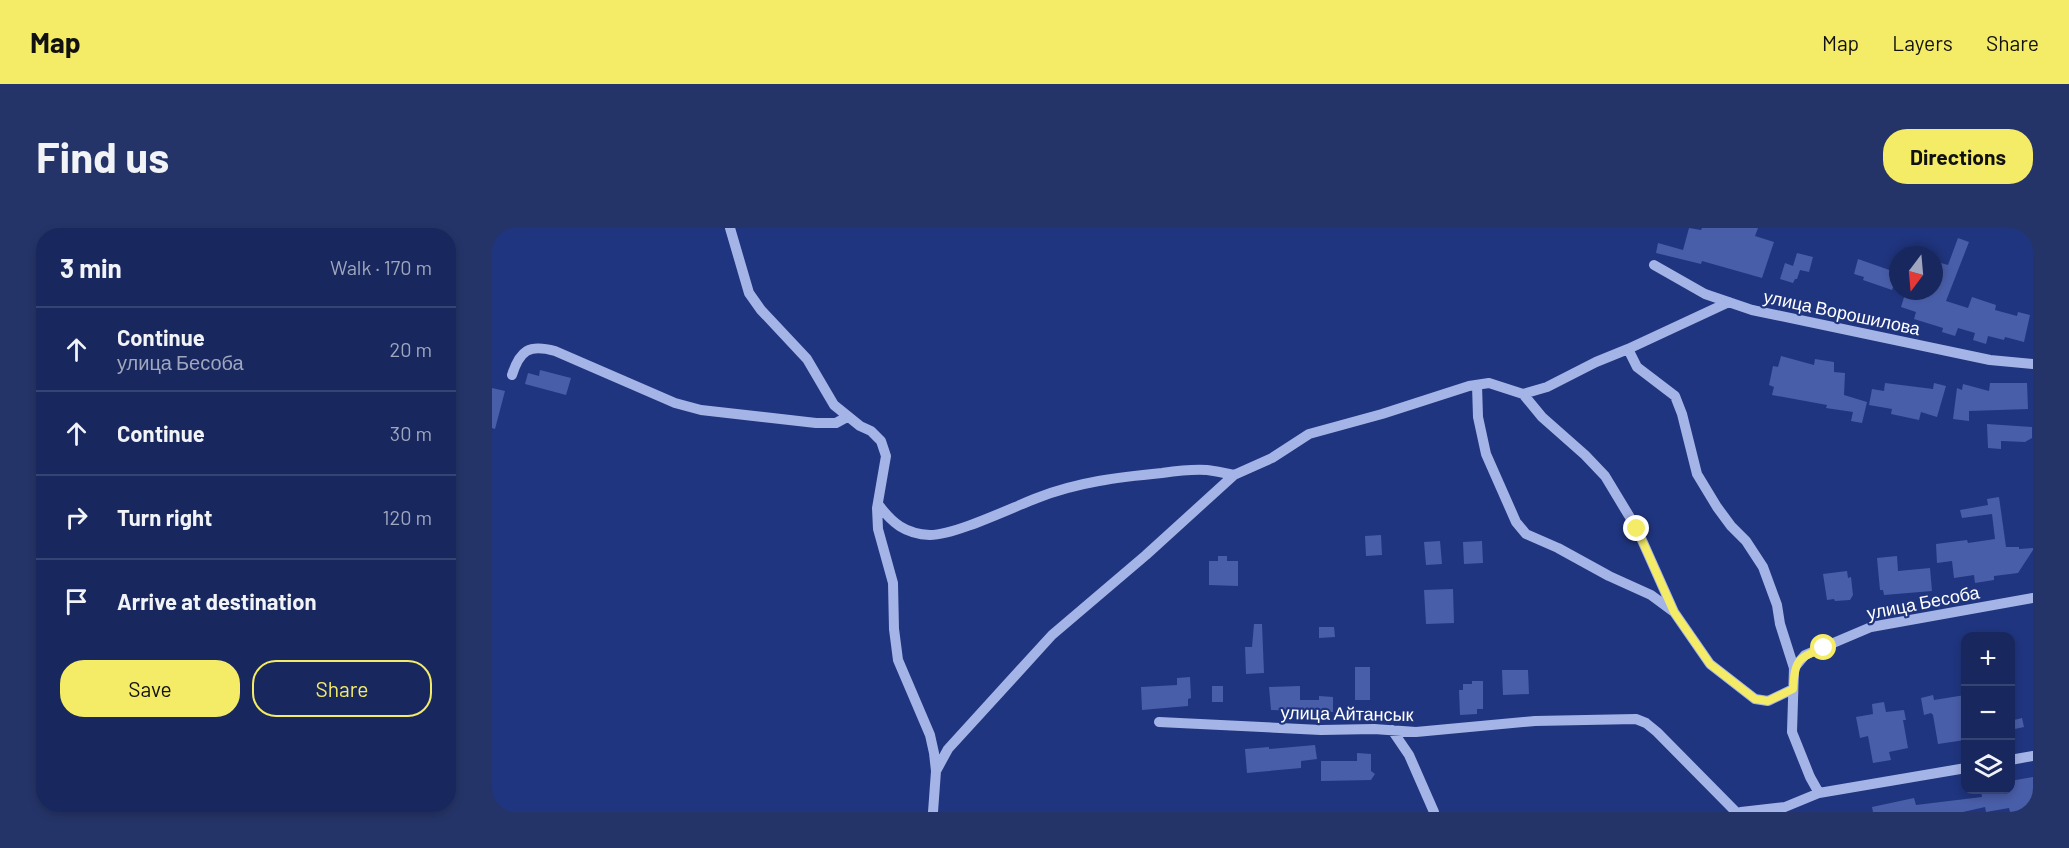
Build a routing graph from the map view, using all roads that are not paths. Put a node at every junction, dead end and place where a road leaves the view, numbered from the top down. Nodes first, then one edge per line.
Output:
1 (730, 228) edge
2 (1654, 265) dead end
3 (1729, 302) junction
4 (1628, 350) junction
5 (2033, 364) edge
6 (512, 375) dead end
7 (1477, 385) junction
8 (1523, 394) junction
9 (847, 417) junction
10 (1234, 475) junction
11 (878, 504) junction
12 (2033, 597) edge
13 (1674, 612) junction
14 (1794, 668) junction
15 (1793, 689) junction
16 (1159, 722) dead end
17 (1392, 730) junction
18 (2033, 756) edge
19 (2015, 759) edge
20 (1961, 769) edge
21 (936, 771) junction
22 (1819, 793) junction
23 (1777, 810) edge
24 (933, 812) edge
25 (1434, 812) edge
26 (1736, 812) edge
27 (1741, 812) edge

1 - 9 street
2 - 3 street, улица Ворошилова
3 - 4 street
3 - 5 street, улица Ворошилова
4 - 8 street
4 - 14 street
6 - 9 street
7 - 8 street
7 - 10 street
7 - 13 street
8 - 13 street
9 - 11 street
10 - 11 street
10 - 21 street
11 - 21 street
12 - 14 street, улица Бесоба
13 - 15 street
14 - 15 street
15 - 22 street
16 - 17 street, улица Айтансык
17 - 25 street
17 - 26 street, улица Айтансык
18 - 19 street
20 - 22 street
21 - 24 street
22 - 23 street
23 - 27 street

